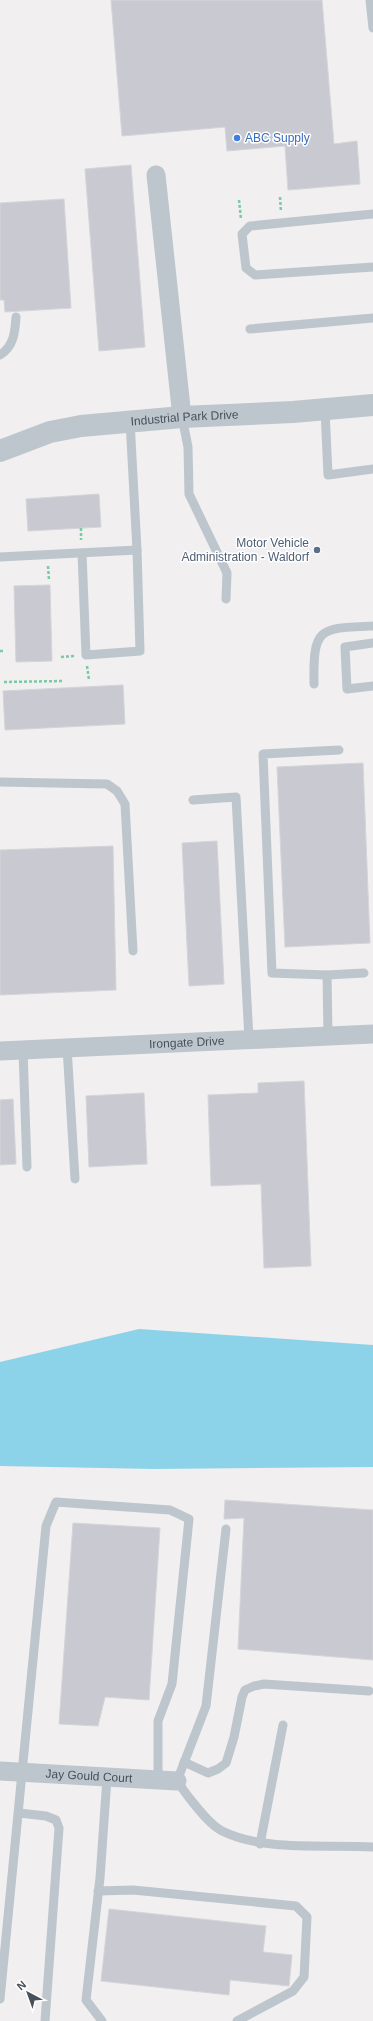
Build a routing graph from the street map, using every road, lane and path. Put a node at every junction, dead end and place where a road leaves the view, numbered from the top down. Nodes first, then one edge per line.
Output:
1 (370, 0) edge
2 (373, 28) edge
3 (156, 175) dead end
4 (373, 214) edge
5 (373, 267) edge
6 (16, 317) dead end
7 (373, 318) edge
8 (250, 328) dead end
9 (0, 355) edge
10 (373, 405) edge
11 (325, 410) junction
12 (182, 417) junction
13 (130, 421) junction
14 (0, 451) edge
15 (373, 469) edge
16 (81, 528) dead end
17 (81, 543) dead end
18 (137, 550) junction
19 (82, 553) junction
20 (0, 557) edge
21 (226, 598) dead end
22 (373, 626) edge
23 (373, 644) edge
24 (62, 681) dead end
25 (4, 682) dead end
26 (314, 684) dead end
27 (373, 686) edge
28 (339, 750) dead end
29 (0, 782) edge
30 (193, 800) dead end
31 (133, 951) dead end
32 (364, 974) dead end
33 (327, 975) junction
34 (373, 1034) edge
35 (328, 1036) junction
36 (249, 1039) junction
37 (67, 1048) junction
38 (24, 1050) junction
39 (0, 1051) edge
40 (27, 1167) dead end
41 (75, 1180) dead end
42 (226, 1529) dead end
43 (369, 1691) dead end
44 (283, 1725) dead end
45 (184, 1762) junction
46 (0, 1771) edge
47 (23, 1773) junction
48 (107, 1778) junction
49 (158, 1780) junction
50 (177, 1781) junction
51 (19, 1813) junction
52 (260, 1844) junction
53 (373, 1847) edge
54 (98, 1891) junction
55 (0, 1999) edge
56 (45, 2021) edge
57 (102, 2021) edge
58 (237, 2021) edge

1 - 2 lane
3 - 12 street
4 - 5 lane
6 - 9 lane
7 - 8 lane
10 - 11 street, Industrial Park Drive
11 - 12 street, Industrial Park Drive
11 - 15 lane
12 - 13 street, Industrial Park Drive
12 - 21 lane
13 - 14 street, Industrial Park Drive
13 - 18 lane
16 - 17 path
18 - 19 lane
18 - 19 lane
19 - 20 lane
22 - 26 lane
23 - 27 lane
24 - 25 path
28 - 33 lane
29 - 31 lane
30 - 36 lane
32 - 33 lane
33 - 35 lane
34 - 35 street, Irongate Drive
35 - 36 street, Irongate Drive
36 - 37 street, Irongate Drive
37 - 38 street, Irongate Drive
37 - 41 lane
38 - 39 street, Irongate Drive
38 - 40 lane
42 - 45 lane
43 - 45 lane
44 - 52 lane
45 - 50 lane
46 - 47 street, Jay Gould Court
47 - 48 street, Jay Gould Court
47 - 49 lane
47 - 51 lane
48 - 49 street, Jay Gould Court
48 - 54 lane
49 - 50 street, Jay Gould Court
50 - 52 lane
51 - 55 lane
51 - 56 lane
52 - 53 lane
54 - 57 lane
54 - 58 lane

